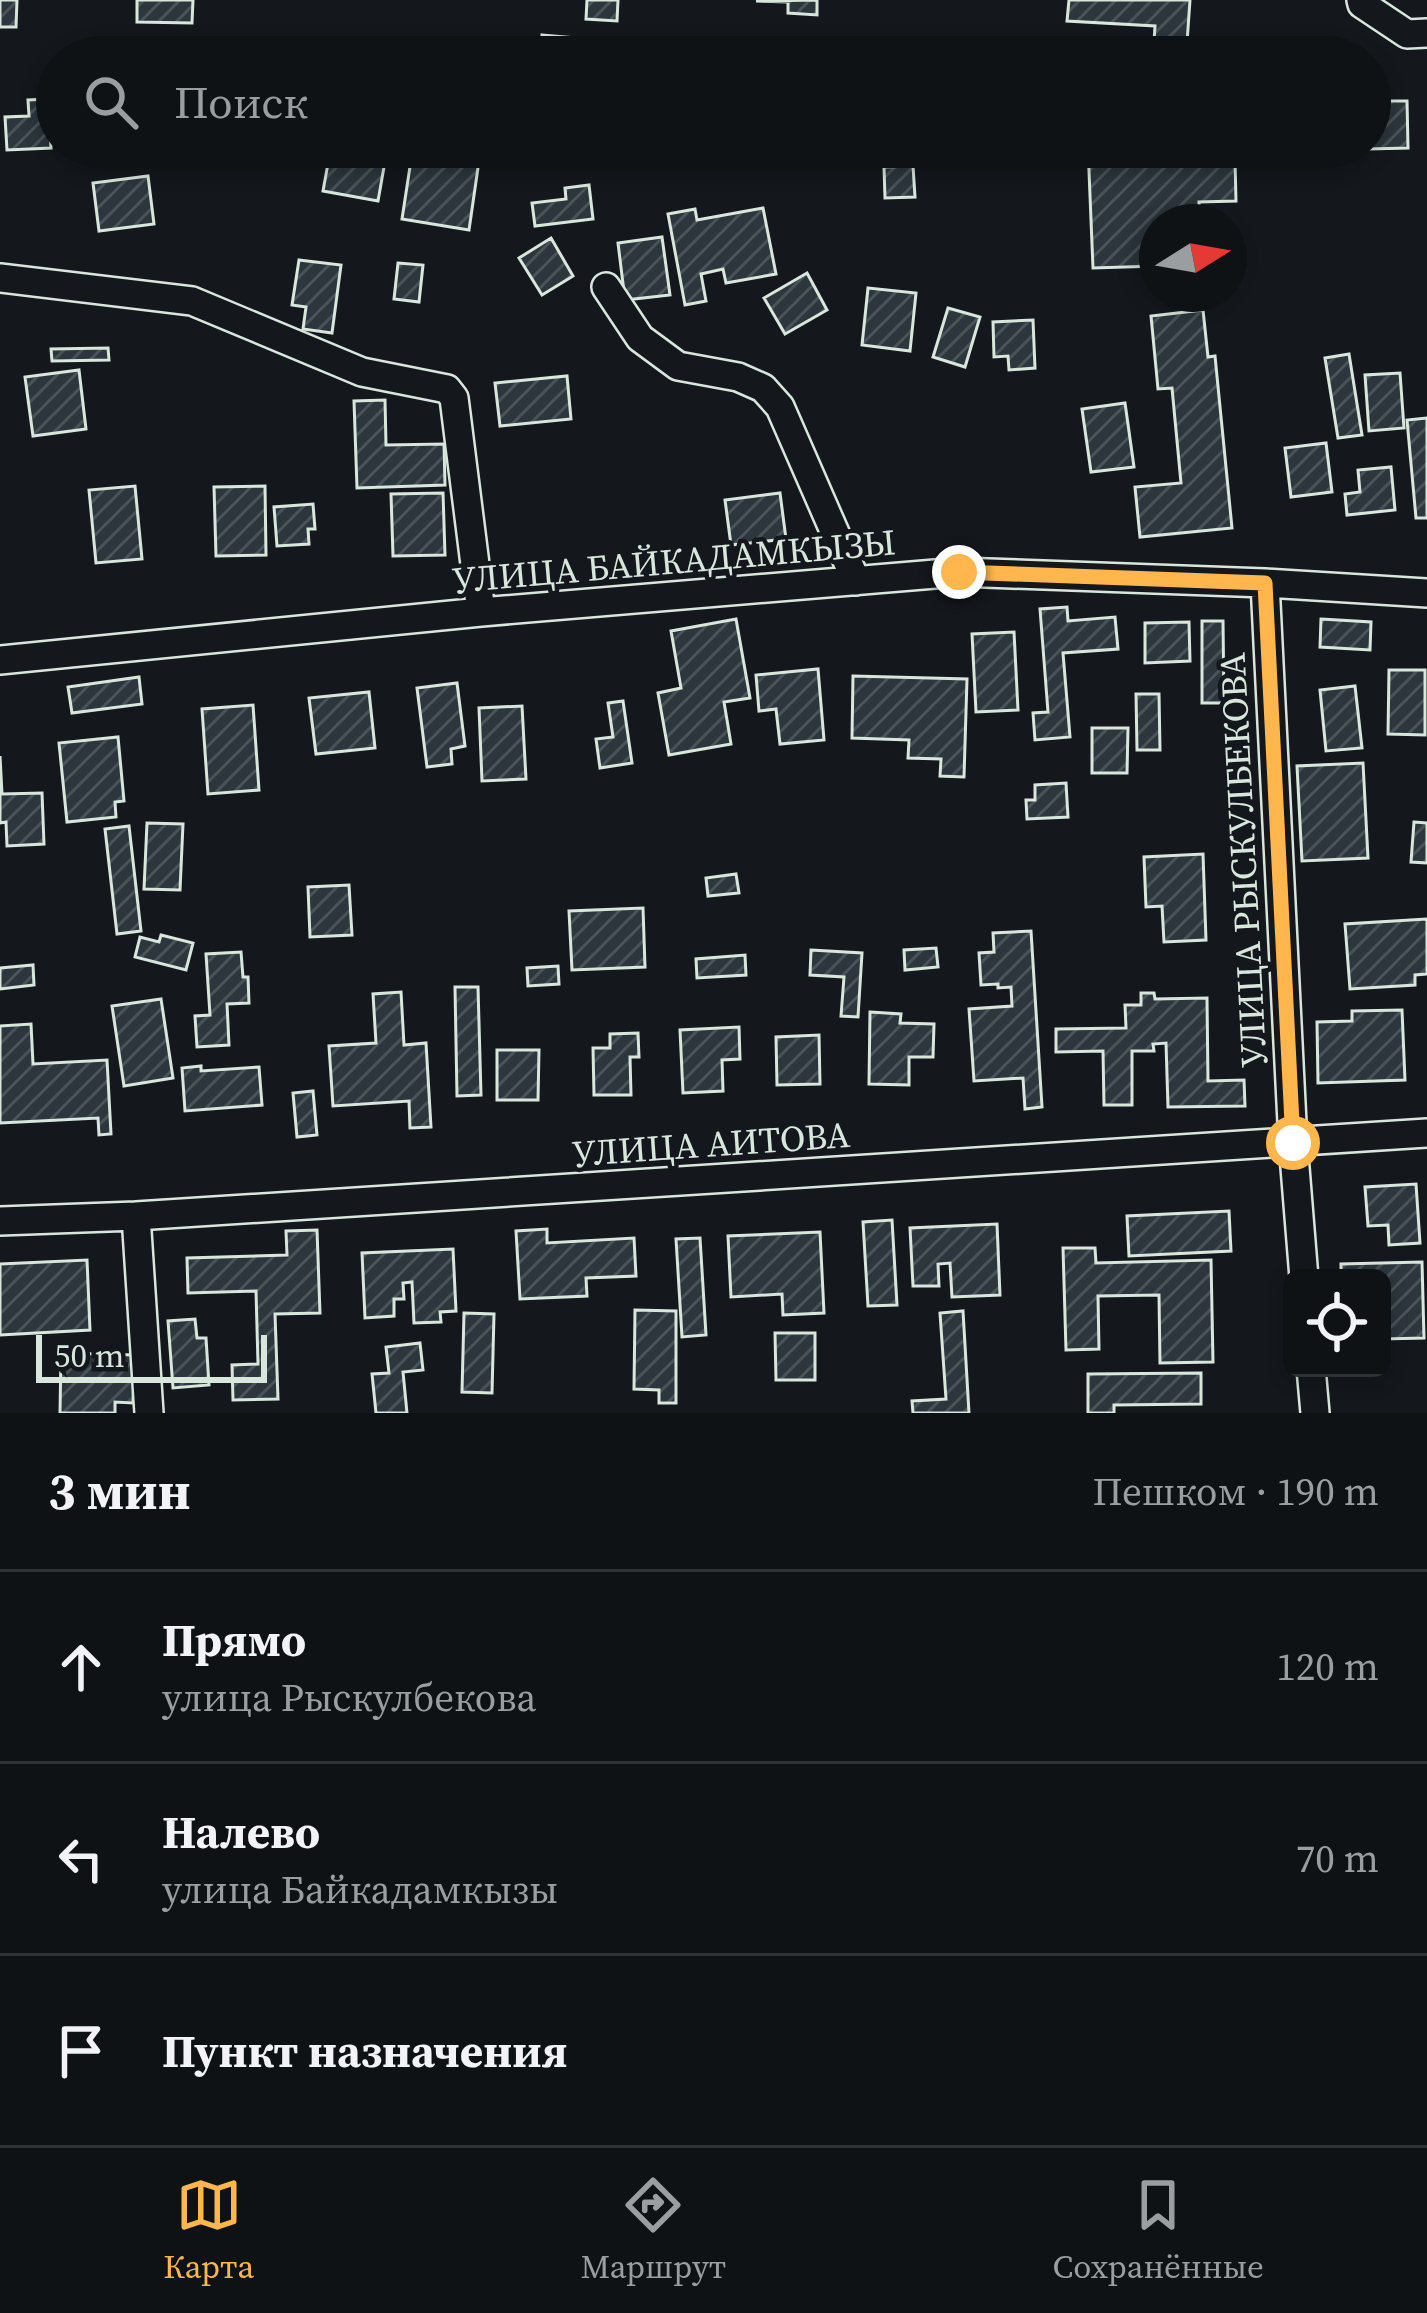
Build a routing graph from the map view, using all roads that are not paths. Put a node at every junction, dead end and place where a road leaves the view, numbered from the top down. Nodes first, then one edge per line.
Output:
1 (1361, 0) edge
2 (1427, 33) edge
3 (0, 278) edge
4 (606, 287) dead end
5 (856, 581) junction
6 (1265, 583) junction
7 (1427, 593) edge
8 (481, 613) junction
9 (0, 660) edge
10 (1427, 1133) edge
11 (1293, 1143) junction
12 (136, 1216) junction
13 (0, 1221) edge
14 (1303, 1269) edge
15 (1312, 1377) edge
16 (149, 1413) edge
17 (1315, 1413) edge

1 - 2 street
3 - 8 street
4 - 5 street
5 - 6 street, УЛИЦА БАЙКАДАМКЫЗЫ
5 - 8 street, УЛИЦА БАЙКАДАМКЫЗЫ
6 - 7 street, УЛИЦА БАЙКАДАМКЫЗЫ
6 - 11 street, УЛИЦА РЫСКУЛБЕКОВА
8 - 9 street, УЛИЦА БАЙКАДАМКЫЗЫ
10 - 11 street, УЛИЦА АИТОВА
11 - 12 street, УЛИЦА АИТОВА
11 - 14 street, УЛИЦА РЫСКУЛБЕКОВА
12 - 13 street, УЛИЦА АИТОВА
12 - 16 street
15 - 17 street

